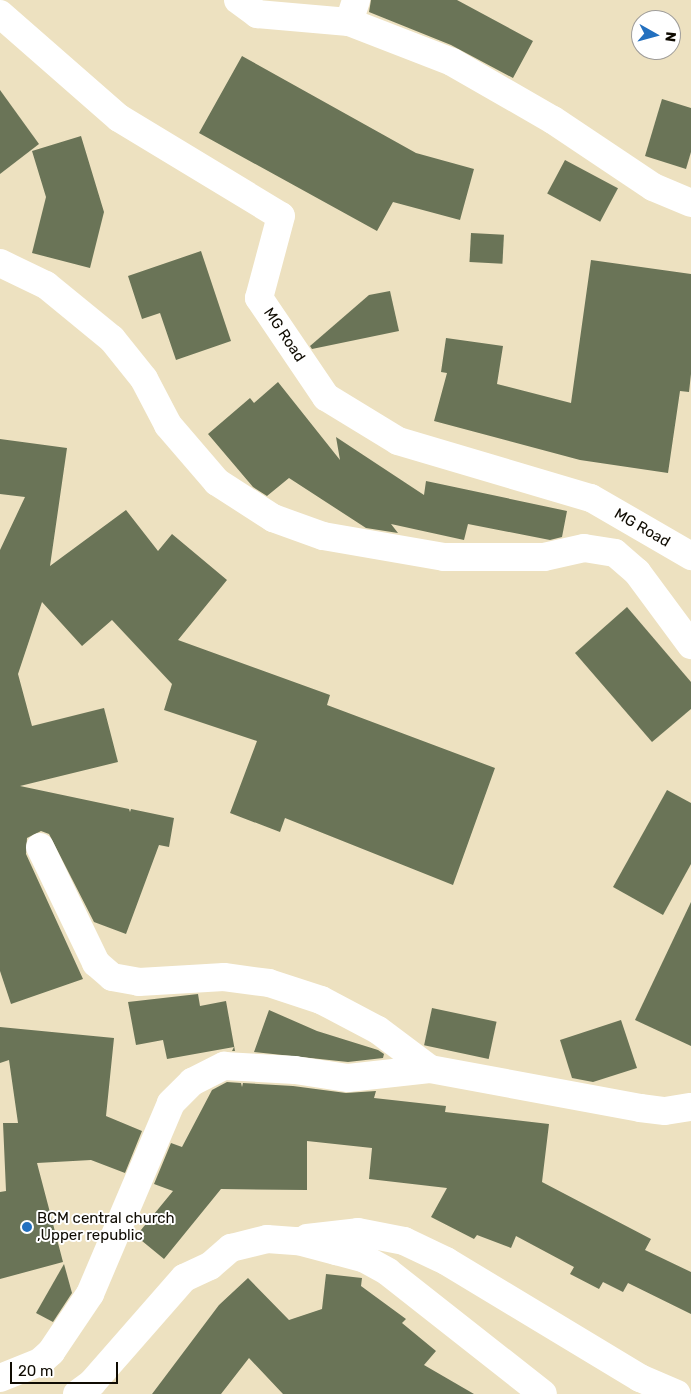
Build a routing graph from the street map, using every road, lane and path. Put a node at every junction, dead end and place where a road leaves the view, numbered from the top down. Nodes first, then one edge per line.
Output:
1 (238, 0) edge
2 (352, 11) edge
3 (0, 14) edge
4 (691, 203) edge
5 (0, 263) edge
6 (691, 556) edge
7 (691, 645) edge
8 (40, 847) dead end
9 (430, 1069) junction
10 (691, 1107) edge
11 (298, 1240) junction
12 (0, 1378) edge
13 (77, 1394) edge
14 (543, 1394) edge
15 (677, 1394) edge

1 - 2 street
2 - 4 street
3 - 6 street, MG Road
5 - 7 street
8 - 9 street
9 - 10 street
9 - 12 street
11 - 13 street
11 - 14 street
11 - 15 street

